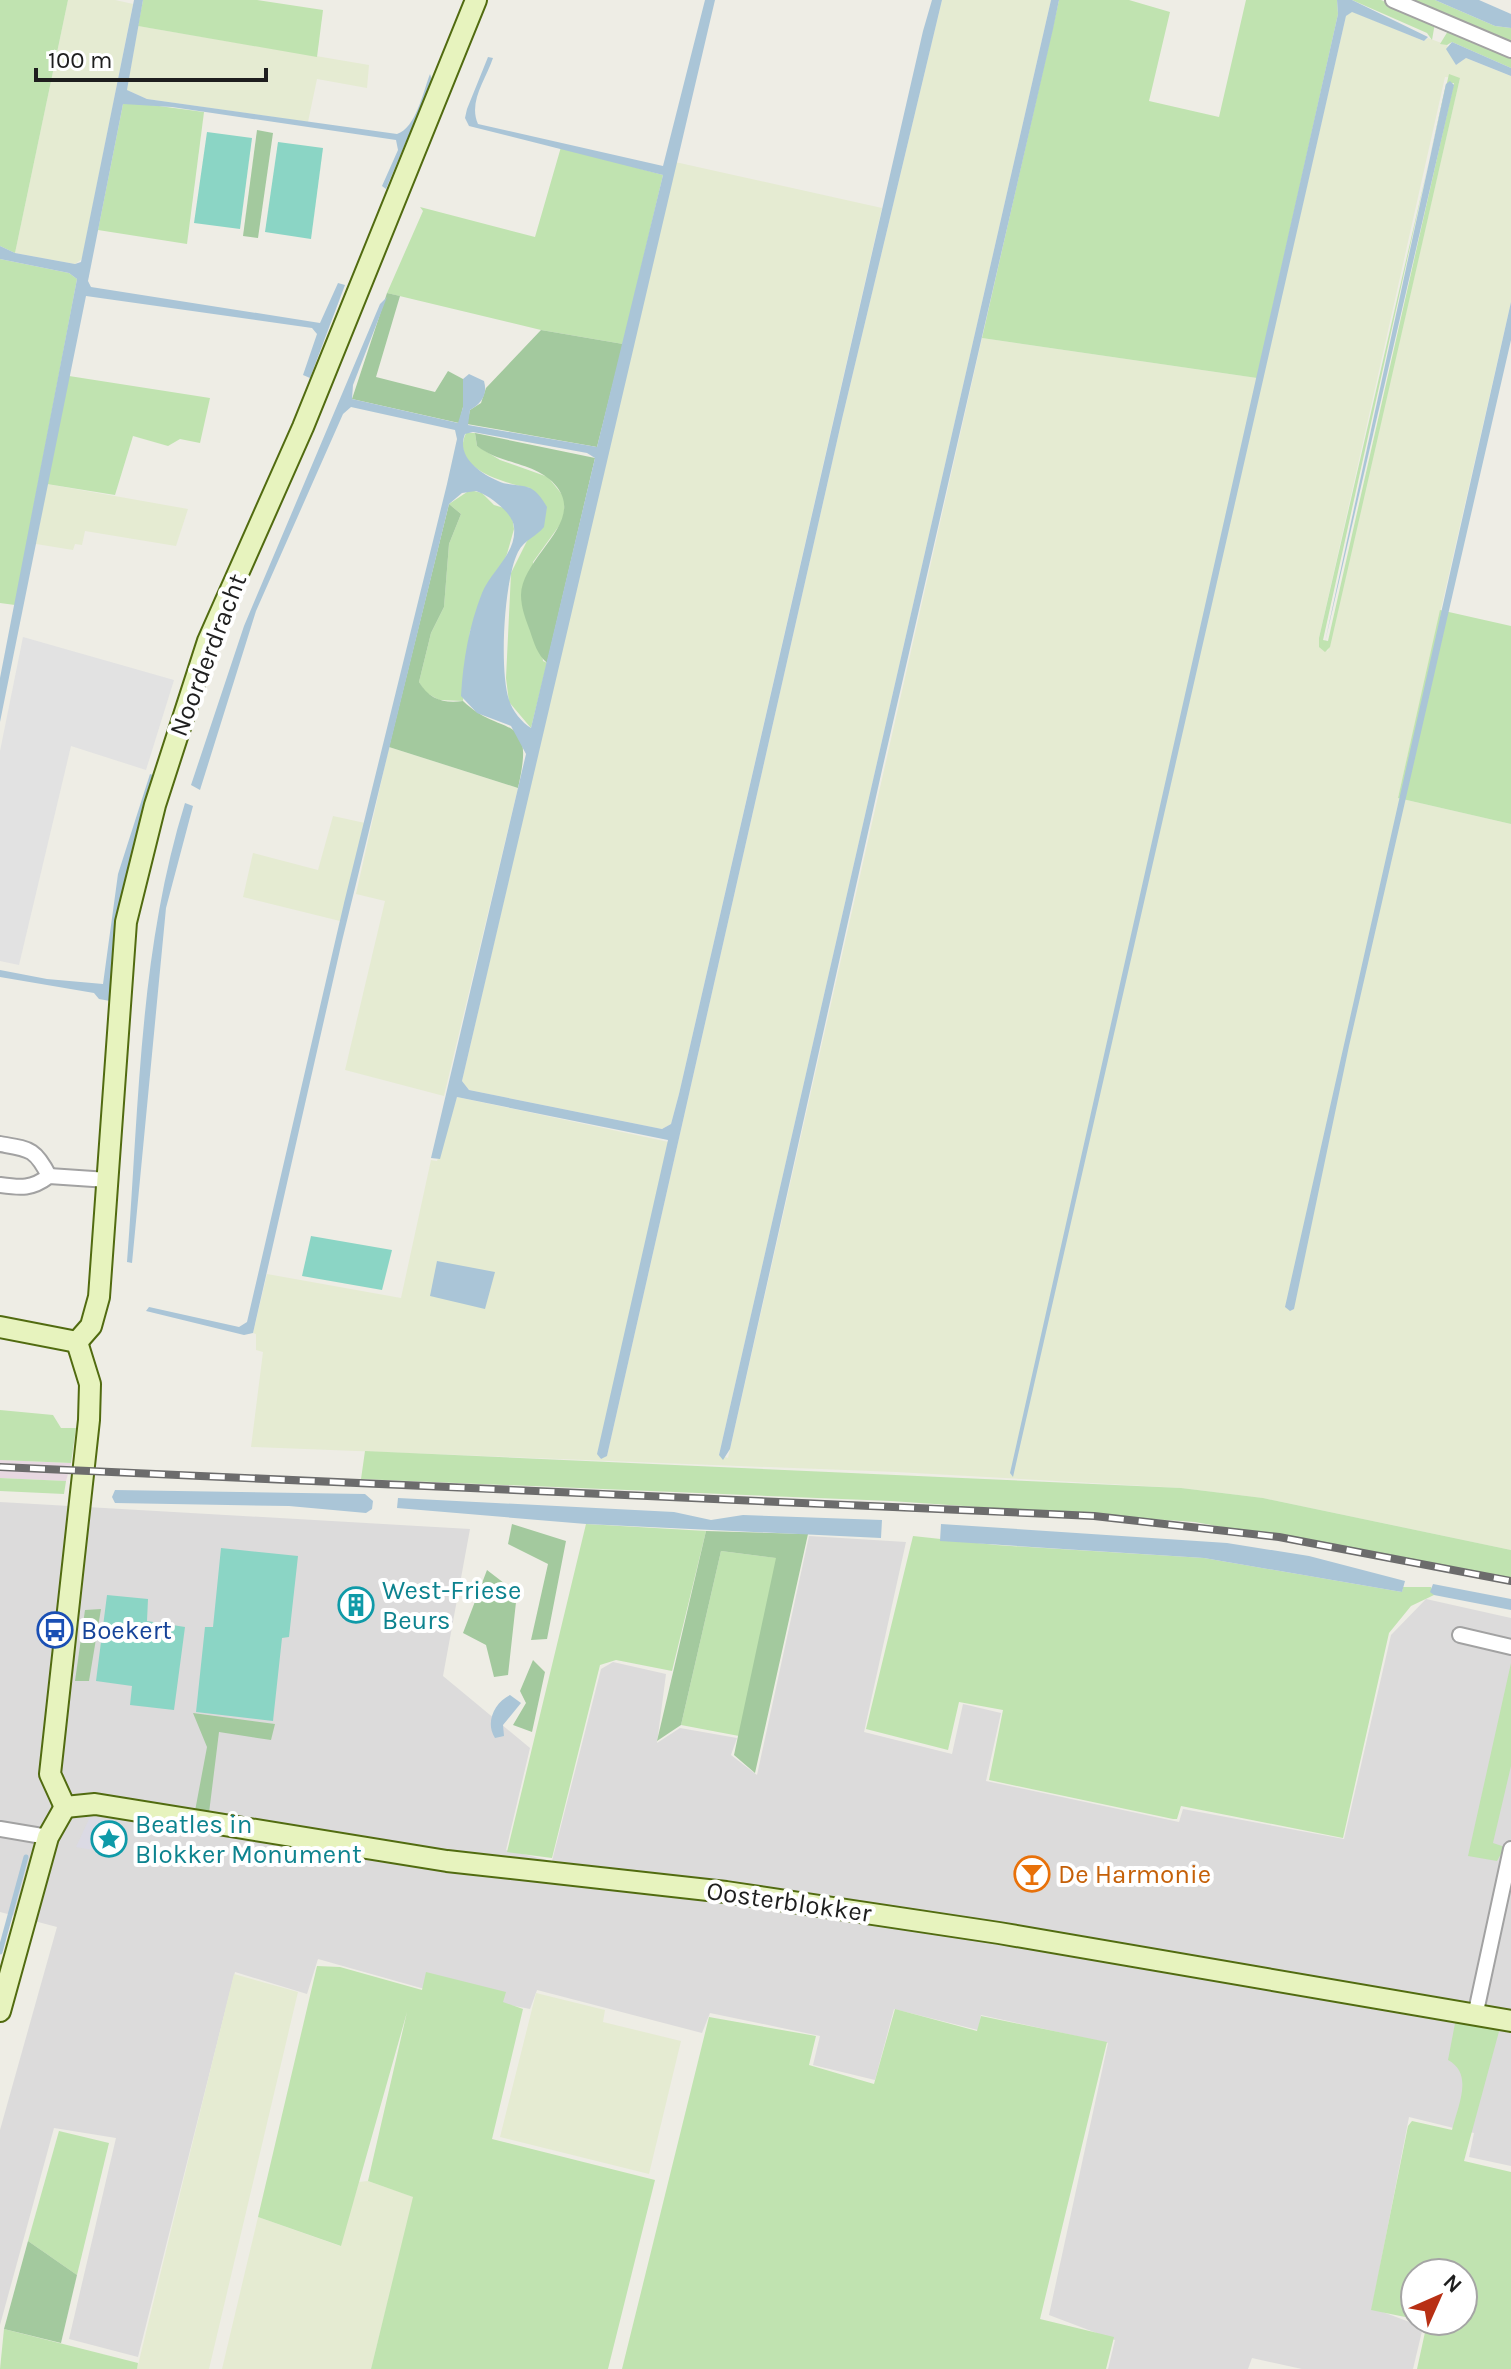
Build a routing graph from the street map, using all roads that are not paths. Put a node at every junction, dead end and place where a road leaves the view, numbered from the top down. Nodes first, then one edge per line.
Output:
1 (476, 0) edge
2 (1393, 0) edge
3 (1511, 50) edge
4 (0, 1144) edge
5 (49, 1176) junction
6 (108, 1180) junction
7 (0, 1185) edge
8 (0, 1327) edge
9 (77, 1342) junction
10 (1460, 1635) dead end
11 (1511, 1647) edge
12 (65, 1807) junction
13 (0, 1829) edge
14 (48, 1837) junction
15 (1511, 1849) edge
16 (0, 2011) edge
17 (1475, 2016) junction
18 (1511, 2021) edge

1 - 6 street, Noorderdracht
2 - 3 street
4 - 5 street
5 - 6 street
5 - 7 street
6 - 9 street, Noorderdracht
8 - 9 street
9 - 12 street
10 - 11 street
12 - 14 street
12 - 17 street, Oosterblokker
13 - 14 street
14 - 16 street
15 - 17 street
17 - 18 street, Oosterblokker

